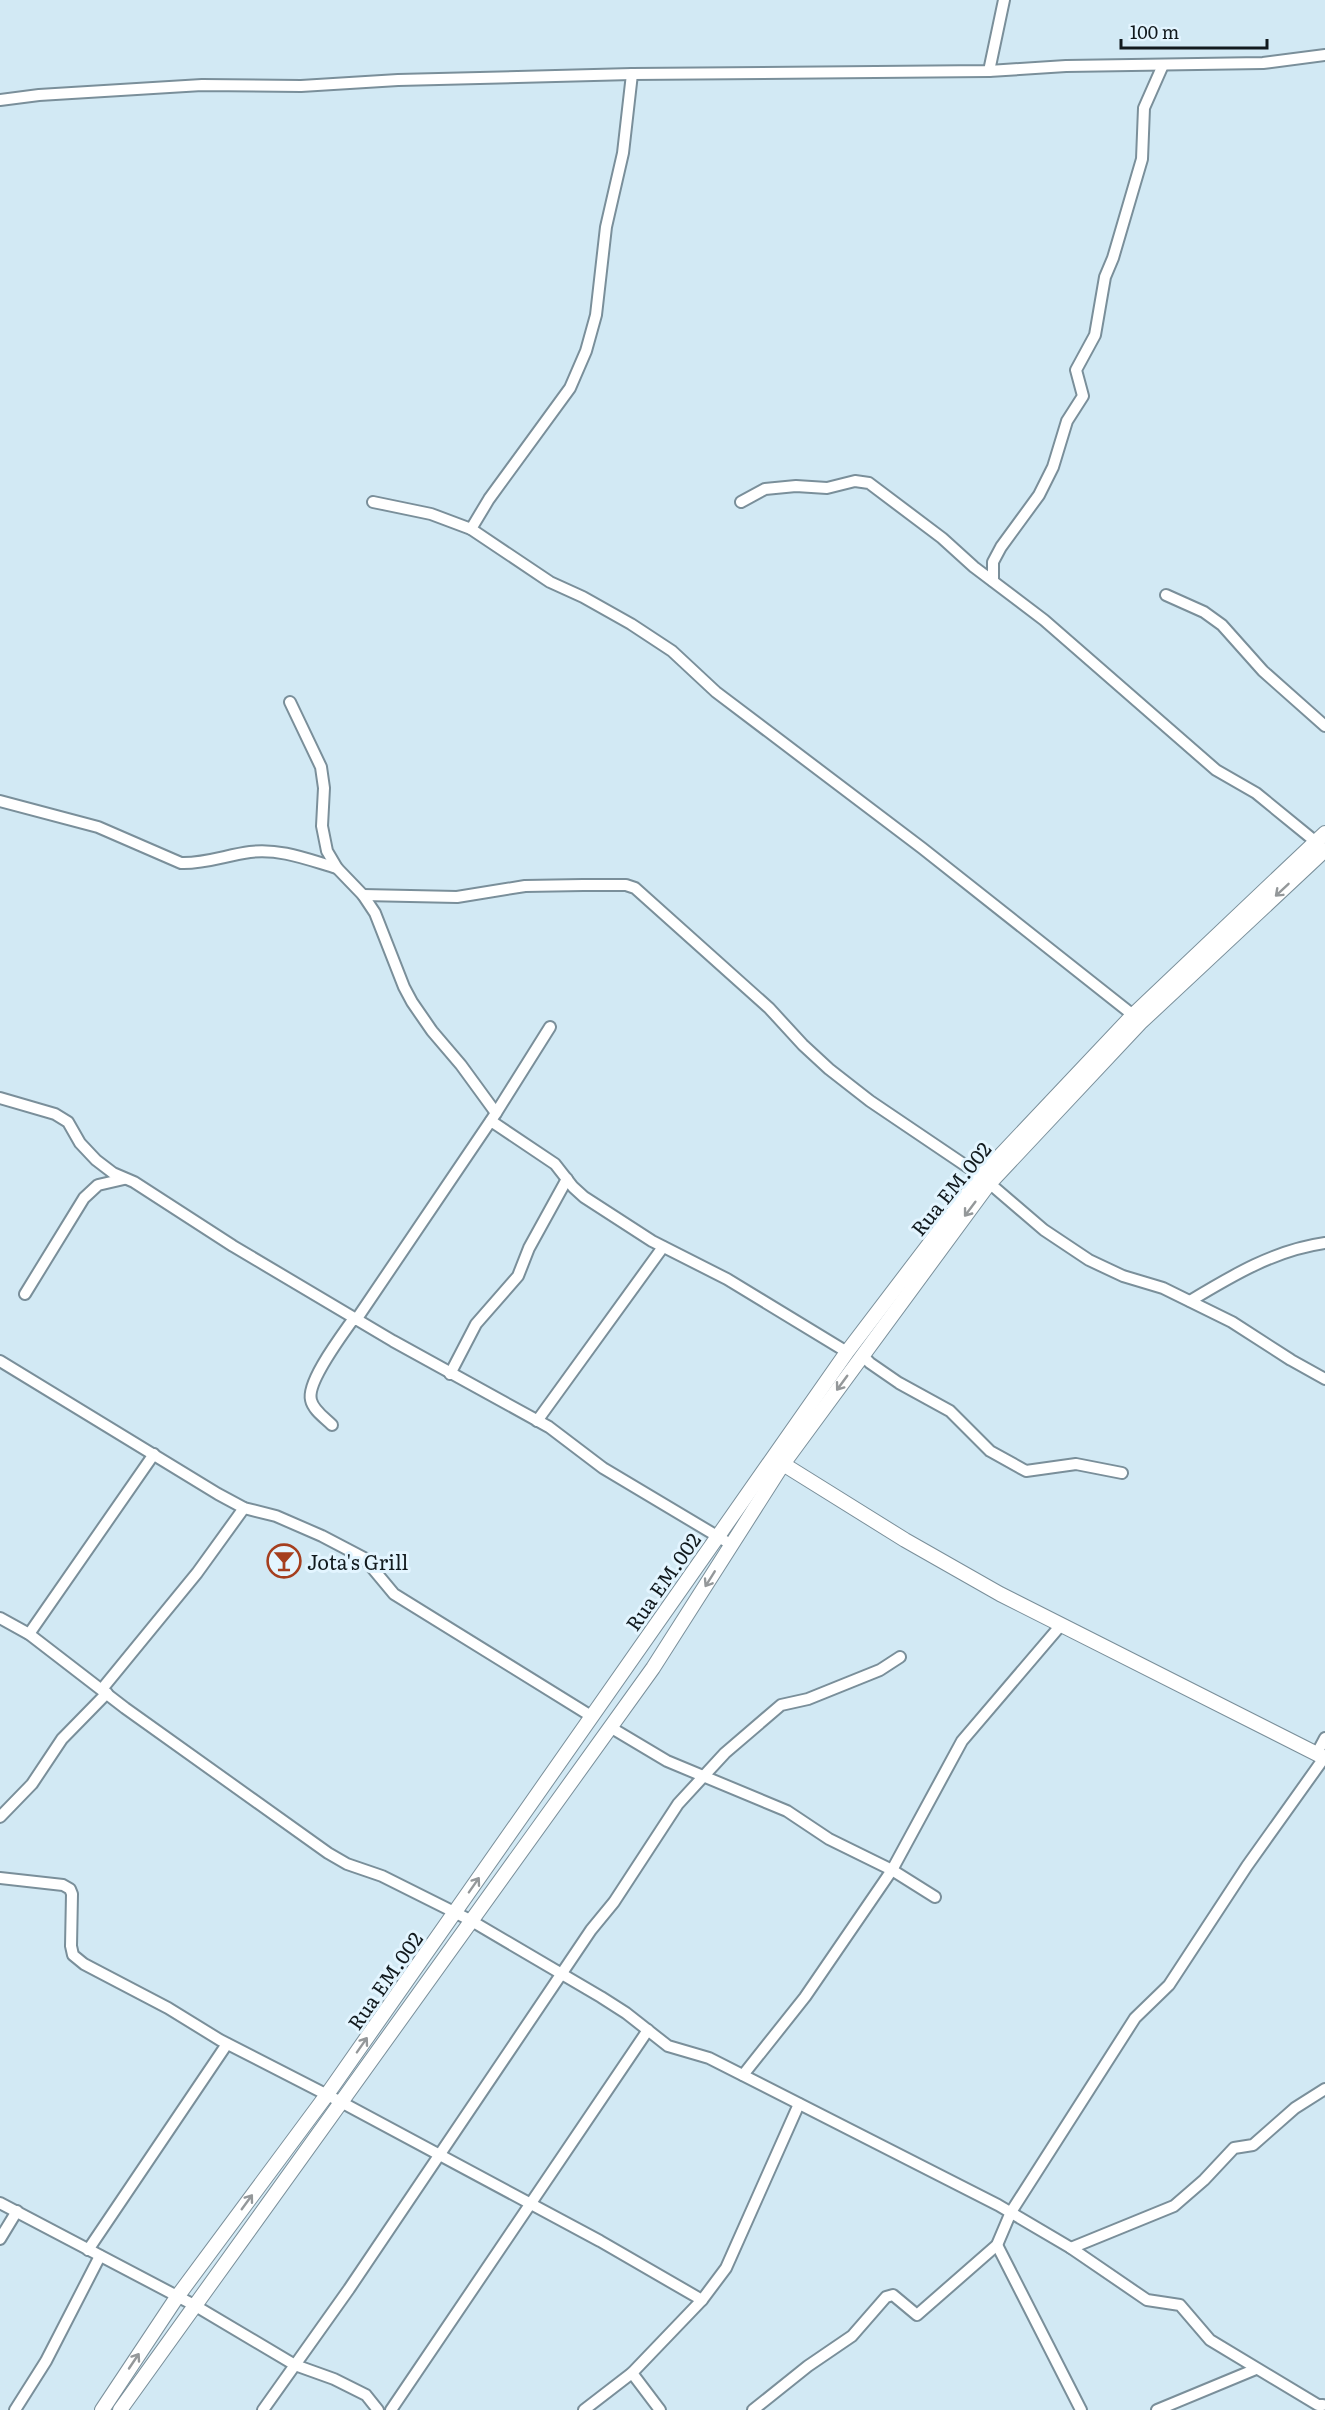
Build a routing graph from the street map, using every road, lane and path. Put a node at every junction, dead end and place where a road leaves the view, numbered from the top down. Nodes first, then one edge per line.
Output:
1 (1004, 0) edge
2 (1325, 55) edge
3 (1164, 65) junction
4 (989, 71) junction
5 (632, 74) junction
6 (0, 100) edge
7 (373, 502) dead end
8 (741, 502) dead end
9 (471, 529) junction
10 (993, 581) junction
11 (1166, 595) dead end
12 (290, 702) dead end
13 (1325, 726) edge
14 (0, 801) edge
15 (1322, 842) edge
16 (337, 868) junction
17 (363, 894) junction
18 (1133, 1015) junction
19 (550, 1027) dead end
20 (0, 1098) edge
21 (493, 1117) junction
22 (127, 1179) junction
23 (567, 1179) junction
24 (984, 1180) junction
25 (1325, 1243) edge
26 (663, 1247) junction
27 (25, 1294) dead end
28 (1190, 1301) junction
29 (355, 1319) junction
30 (847, 1352) junction
31 (862, 1354) junction
32 (0, 1361) edge
33 (450, 1374) junction
34 (1325, 1379) edge
35 (537, 1421) junction
36 (332, 1425) dead end
37 (154, 1454) junction
38 (783, 1464) junction
39 (1122, 1473) dead end
40 (244, 1508) junction
41 (718, 1536) junction
42 (732, 1545) junction
43 (0, 1618) edge
44 (1061, 1625) junction
45 (29, 1634) junction
46 (900, 1657) dead end
47 (104, 1691) junction
48 (591, 1716) junction
49 (610, 1727) junction
50 (1325, 1738) edge
51 (1322, 1756) edge
52 (705, 1775) junction
53 (0, 1817) edge
54 (892, 1870) junction
55 (0, 1878) edge
56 (935, 1897) dead end
57 (455, 1913) junction
58 (470, 1920) junction
59 (561, 1974) junction
60 (648, 2030) junction
61 (227, 2044) junction
62 (743, 2075) junction
63 (1325, 2089) edge
64 (326, 2096) junction
65 (341, 2102) junction
66 (799, 2104) junction
67 (439, 2155) junction
68 (0, 2202) edge
69 (530, 2204) junction
70 (17, 2211) junction
71 (1011, 2212) junction
72 (0, 2239) edge
73 (997, 2245) junction
74 (1071, 2248) junction
75 (88, 2250) junction
76 (100, 2256) junction
77 (177, 2297) junction
78 (702, 2300) junction
79 (194, 2305) junction
80 (296, 2365) junction
81 (1256, 2369) junction
82 (632, 2373) junction
83 (1323, 2405) dead end
84 (766, 2406) edge
85 (15, 2410) edge
86 (102, 2410) edge
87 (120, 2410) edge
88 (263, 2410) edge
89 (378, 2410) edge
90 (391, 2410) edge
91 (584, 2410) edge
92 (660, 2410) edge
93 (753, 2410) edge
94 (1082, 2410) edge
95 (1157, 2410) edge

1 - 4 street
2 - 3 street
3 - 4 street
3 - 10 street
4 - 5 street
5 - 6 street
5 - 9 street
7 - 9 street
8 - 10 street
9 - 18 street
10 - 15 street
11 - 13 street
12 - 16 street
14 - 16 street
15 - 18 street, Rua EM.002
15 -> 24 street, Rua EM.002
16 - 17 street
17 - 21 street
17 - 24 street
18 - 24 street, Rua EM.002
19 - 21 street
20 - 22 street
21 - 23 street
21 - 29 street
22 - 27 street
22 - 29 street
23 - 26 street
23 - 33 street
24 - 28 street
24 - 30 street, Rua EM.002
24 -> 31 street, Rua EM.002
25 - 28 street
26 - 30 street
26 - 35 street
28 - 34 street
29 - 33 street
29 - 36 street
30 - 41 street, Rua EM.002
31 -> 38 street, Rua EM.002
31 - 39 street
32 - 37 street
33 - 35 street
35 - 41 street
37 - 40 street
37 - 45 street
38 - 42 street, Rua EM.002
38 - 44 street
40 - 47 street
40 - 48 street
41 - 42 street
41 - 48 street, Rua EM.002
42 -> 49 street, Rua EM.002
43 - 45 street
44 - 51 street
44 - 54 street
45 - 47 street
46 - 52 street
47 - 53 street
47 - 57 street
57 -> 48 street, Rua EM.002
49 - 52 street
49 - 58 street, Rua EM.002
50 - 51 street
51 - 71 street
52 - 54 street
52 - 59 street
54 - 56 street
54 - 62 street
55 - 61 street
57 - 58 street
64 -> 57 street, Rua EM.002
58 - 59 street
58 - 65 street, Rua EM.002
59 - 60 street
59 - 67 street
60 - 62 street
60 - 69 street
61 - 64 street
61 - 75 street
62 - 66 street
63 - 74 street
64 - 65 street
77 -> 64 street, Rua EM.002
65 - 67 street
65 - 79 street, Rua EM.002
66 - 71 street
66 - 78 street
67 - 69 street
67 - 80 street
68 - 70 street
69 - 78 street
69 - 90 street
70 - 72 street
70 - 75 street
71 - 73 street
71 - 74 street
73 - 84 street
73 - 94 street
74 - 81 street
75 - 76 street
76 - 77 street
76 - 85 street
77 - 79 street
86 -> 77 street, Rua EM.002
78 - 82 street
79 - 80 street
79 - 87 street, Rua EM.002
80 - 88 street
80 - 89 street
81 - 83 street
81 - 95 street
82 - 91 street
82 - 92 street
84 - 93 street

